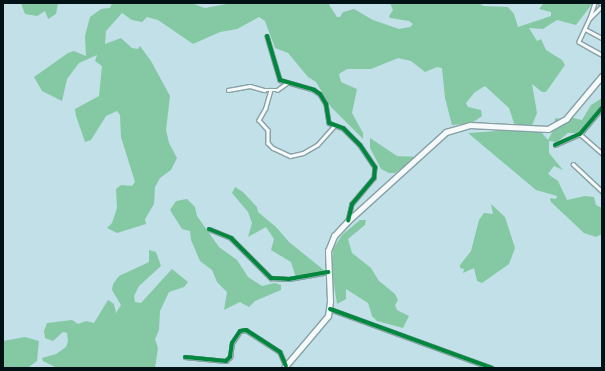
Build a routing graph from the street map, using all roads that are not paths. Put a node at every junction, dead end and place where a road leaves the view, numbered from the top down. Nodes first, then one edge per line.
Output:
1 (595, 3) edge
2 (602, 4) edge
3 (590, 18) junction
4 (585, 29) junction
5 (267, 36) dead end
6 (602, 38) edge
7 (602, 55) edge
8 (602, 76) edge
9 (287, 83) junction
10 (228, 90) dead end
11 (271, 90) junction
12 (602, 108) edge
13 (334, 126) junction
14 (580, 134) junction
15 (555, 145) dead end
16 (602, 153) edge
17 (572, 164) dead end
18 (602, 191) edge
19 (348, 221) junction
20 (209, 229) dead end
21 (328, 272) junction
22 (330, 309) junction
23 (185, 357) dead end
24 (285, 367) edge
25 (492, 368) edge

1 - 3 street
2 - 3 street
3 - 4 street
4 - 6 street
4 - 7 street
5 - 9 street
8 - 19 main road
9 - 11 street
9 - 13 street
10 - 11 street
11 - 13 street
12 - 14 street
13 - 19 street
14 - 15 street
14 - 16 street
17 - 18 street
19 - 21 main road
20 - 21 street
21 - 22 main road
22 - 24 main road
22 - 25 street
23 - 24 street

